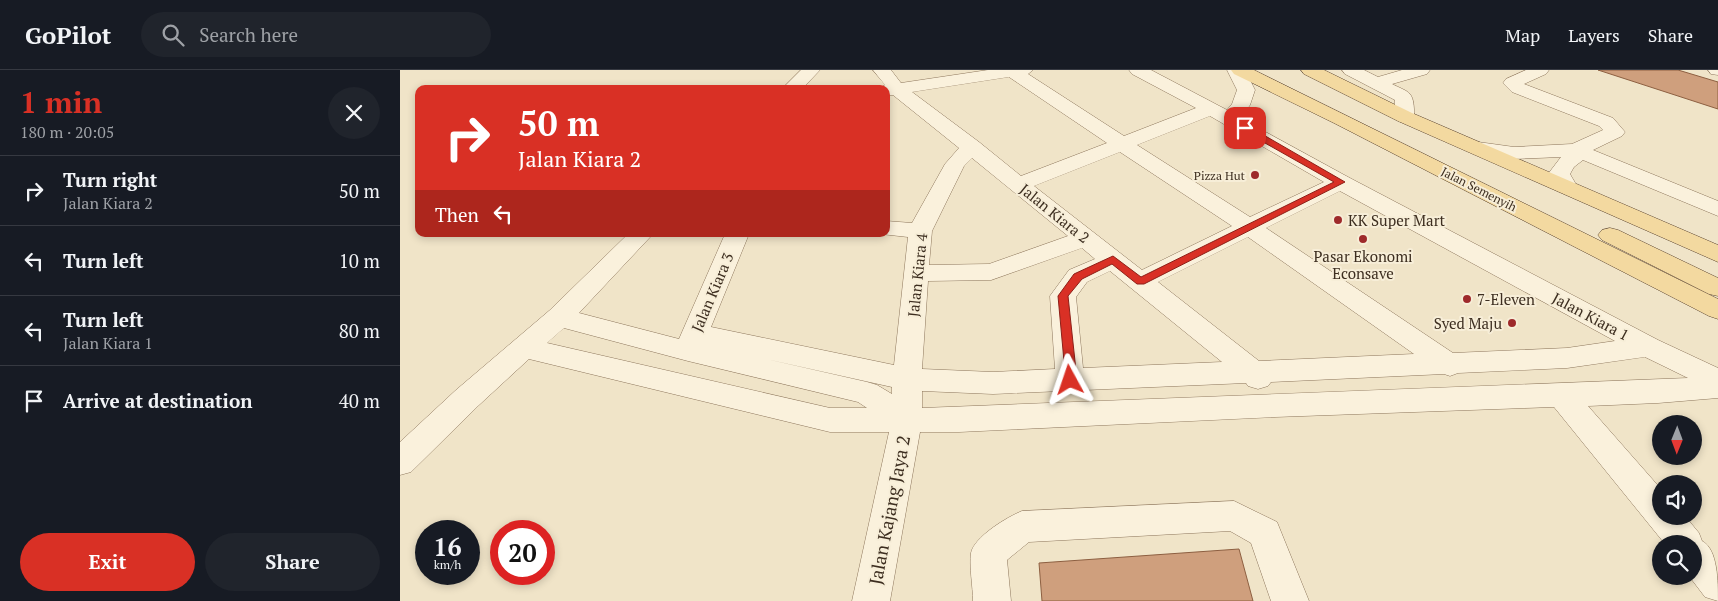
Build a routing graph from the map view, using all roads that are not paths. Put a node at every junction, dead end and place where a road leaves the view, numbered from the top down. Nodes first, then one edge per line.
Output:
1 (811, 70) edge
2 (1020, 70) edge
3 (1138, 70) edge
4 (1236, 70) edge
5 (1240, 70) edge
6 (1280, 70) edge
7 (1310, 70) edge
8 (1351, 70) edge
9 (1421, 70) edge
10 (1540, 70) edge
11 (888, 83) edge
12 (1377, 83) junction
13 (795, 85) edge
14 (1220, 114) junction
15 (1405, 117) junction
16 (1122, 144) junction
17 (972, 146) junction
18 (1478, 148) junction
19 (1576, 150) junction
20 (1433, 166) junction
21 (1340, 182) junction
22 (1019, 184) junction
23 (1566, 186) junction
24 (1718, 209) edge
25 (890, 228) edge
26 (1249, 228) junction
27 (920, 231) junction
28 (638, 237) edge
29 (736, 237) edge
30 (1086, 238) junction
31 (1718, 254) edge
32 (1113, 260) junction
33 (916, 273) junction
34 (1140, 281) junction
35 (1718, 288) edge
36 (1718, 310) edge
37 (559, 317) junction
38 (1718, 326) edge
39 (691, 342) junction
40 (1648, 346) junction
41 (523, 348) junction
42 (1450, 364) junction
43 (1254, 372) junction
44 (907, 379) junction
45 (1070, 380) junction
46 (1718, 380) edge
47 (1718, 386) edge
48 (1658, 392) junction
49 (1560, 394) junction
50 (1275, 405) junction
51 (907, 419) junction
52 (400, 462) edge
53 (1652, 502) edge
54 (1671, 525) edge
55 (1679, 535) edge
56 (1702, 564) edge
57 (1718, 585) edge
58 (871, 601) edge
59 (992, 601) edge
60 (1290, 601) edge

1 - 13 street
2 - 11 street
2 - 16 street
3 - 14 street, Jalan Kiara 1
4 - 14 street
5 - 20 main road, Jalan Semenyih
6 - 35 main road, Jalan Semenyih
7 - 15 main road
8 - 12 street
9 - 12 street
10 - 19 street
11 - 17 street, Jalan Kiara 2
12 - 15 street
14 - 16 street
14 - 21 street, Jalan Kiara 1
15 - 18 main road
16 - 22 street
16 - 26 street
17 - 22 street, Jalan Kiara 2
17 - 27 street, Jalan Kiara 4
18 - 19 street
18 - 23 main road
19 - 23 street
19 - 24 street
20 - 36 main road, Jalan Semenyih
20 - 38 main road
21 - 26 street
21 - 40 street, Jalan Kiara 1
22 - 30 street, Jalan Kiara 2
23 - 31 main road
25 - 27 street
26 - 34 street
26 - 42 street
27 - 33 street, Jalan Kiara 4
28 - 37 street
29 - 39 street, Jalan Kiara 3
30 - 32 street, Jalan Kiara 2
30 - 33 street
32 - 34 street, Jalan Kiara 2
32 - 45 street
33 - 44 street, Jalan Kiara 4
34 - 43 street, Jalan Kiara 2
37 - 39 street
37 - 41 street
39 - 44 street
39 - 51 street
40 - 42 street
40 - 46 street, Jalan Kiara 1
40 - 48 street
41 - 51 street
41 - 52 street
42 - 43 street
43 - 45 street
43 - 50 street, Jalan Kiara 2
44 - 45 street
44 - 51 street, Jalan Kiara 4
47 - 48 street
48 - 49 street
49 - 50 street
49 - 53 street
50 - 51 street
51 - 58 street, Jalan Kajang Jaya 2
54 - 55 street
56 - 57 street
59 - 60 street

